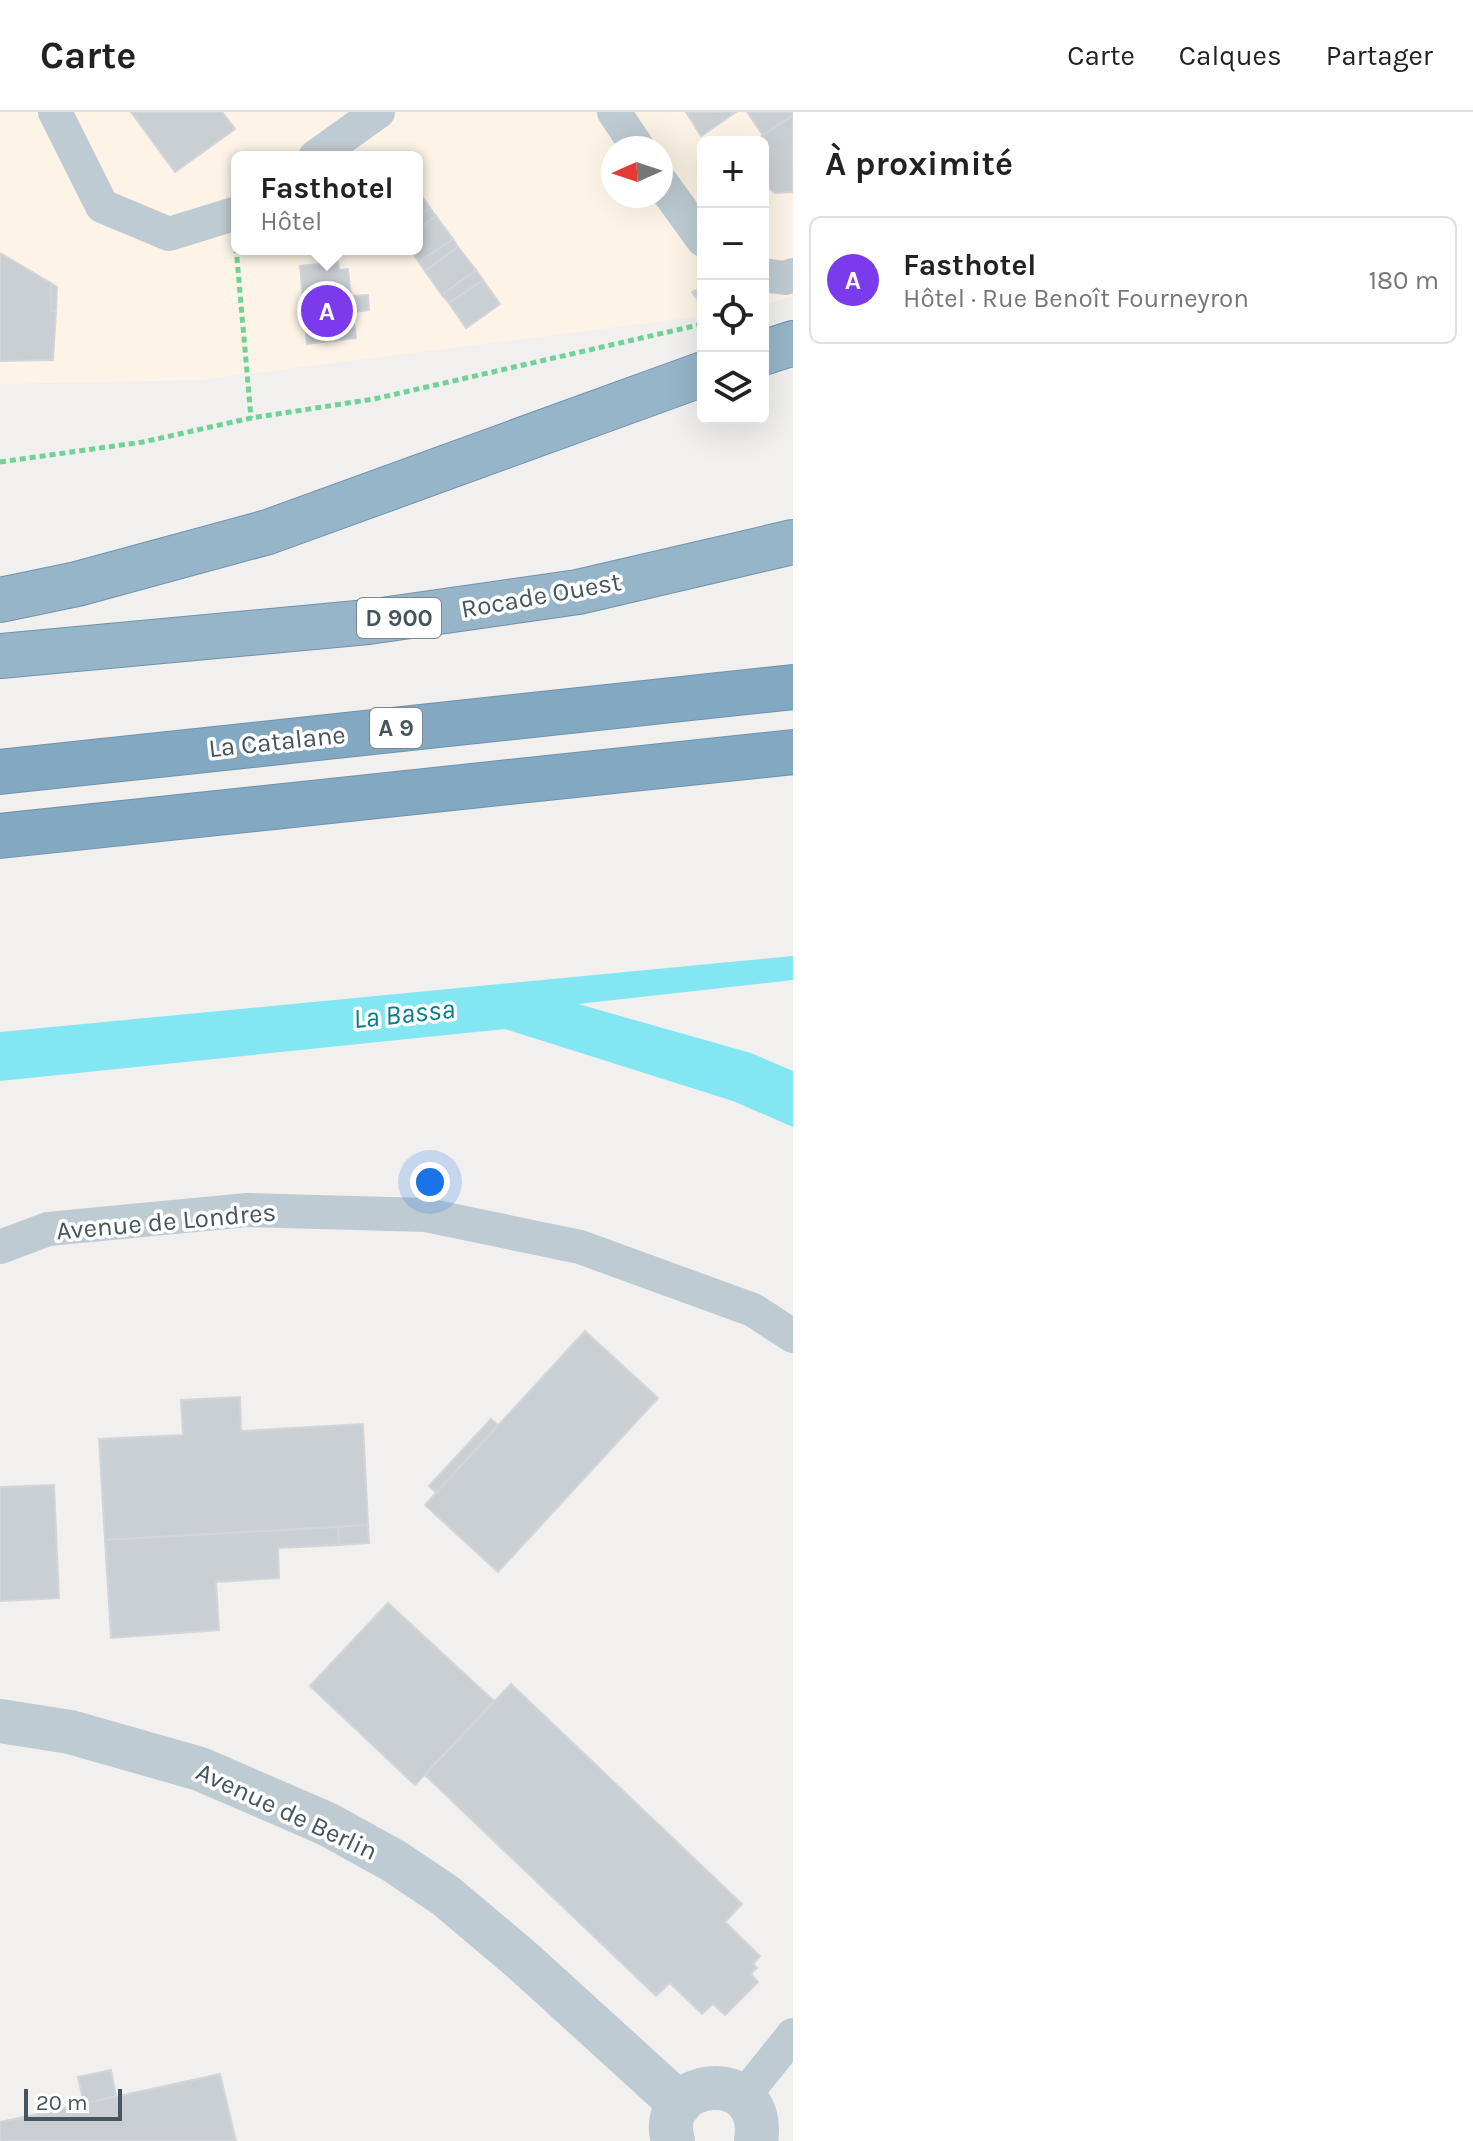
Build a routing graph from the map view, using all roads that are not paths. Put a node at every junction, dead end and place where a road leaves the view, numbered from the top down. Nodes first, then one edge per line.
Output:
1 (55, 112) edge
2 (378, 112) edge
3 (614, 112) edge
4 (630, 136) edge
5 (323, 151) edge
6 (673, 199) edge
7 (231, 215) edge
8 (697, 232) edge
9 (793, 275) edge
10 (769, 276) edge
11 (793, 343) edge
12 (766, 352) edge
13 (697, 376) edge
14 (793, 542) edge
15 (0, 600) edge
16 (0, 656) edge
17 (793, 687) edge
18 (793, 752) edge
19 (0, 772) edge
20 (0, 836) edge
21 (0, 1247) edge
22 (793, 1336) edge
23 (0, 1721) edge
24 (793, 2035) edge
25 (743, 2097) junction
26 (677, 2122) edge
27 (756, 2141) edge

1 - 7 street
2 - 5 street
3 - 4 street
6 - 8 street
9 - 10 street
11 - 12 highway
13 - 15 highway
14 - 16 highway, Rocade Ouest / D 900
17 - 19 highway, La Catalane / A 9
18 - 20 highway
21 - 22 street, Avenue de Londres
23 - 26 street, Avenue de Berlin
24 - 25 street
25 - 26 street
25 - 27 street

